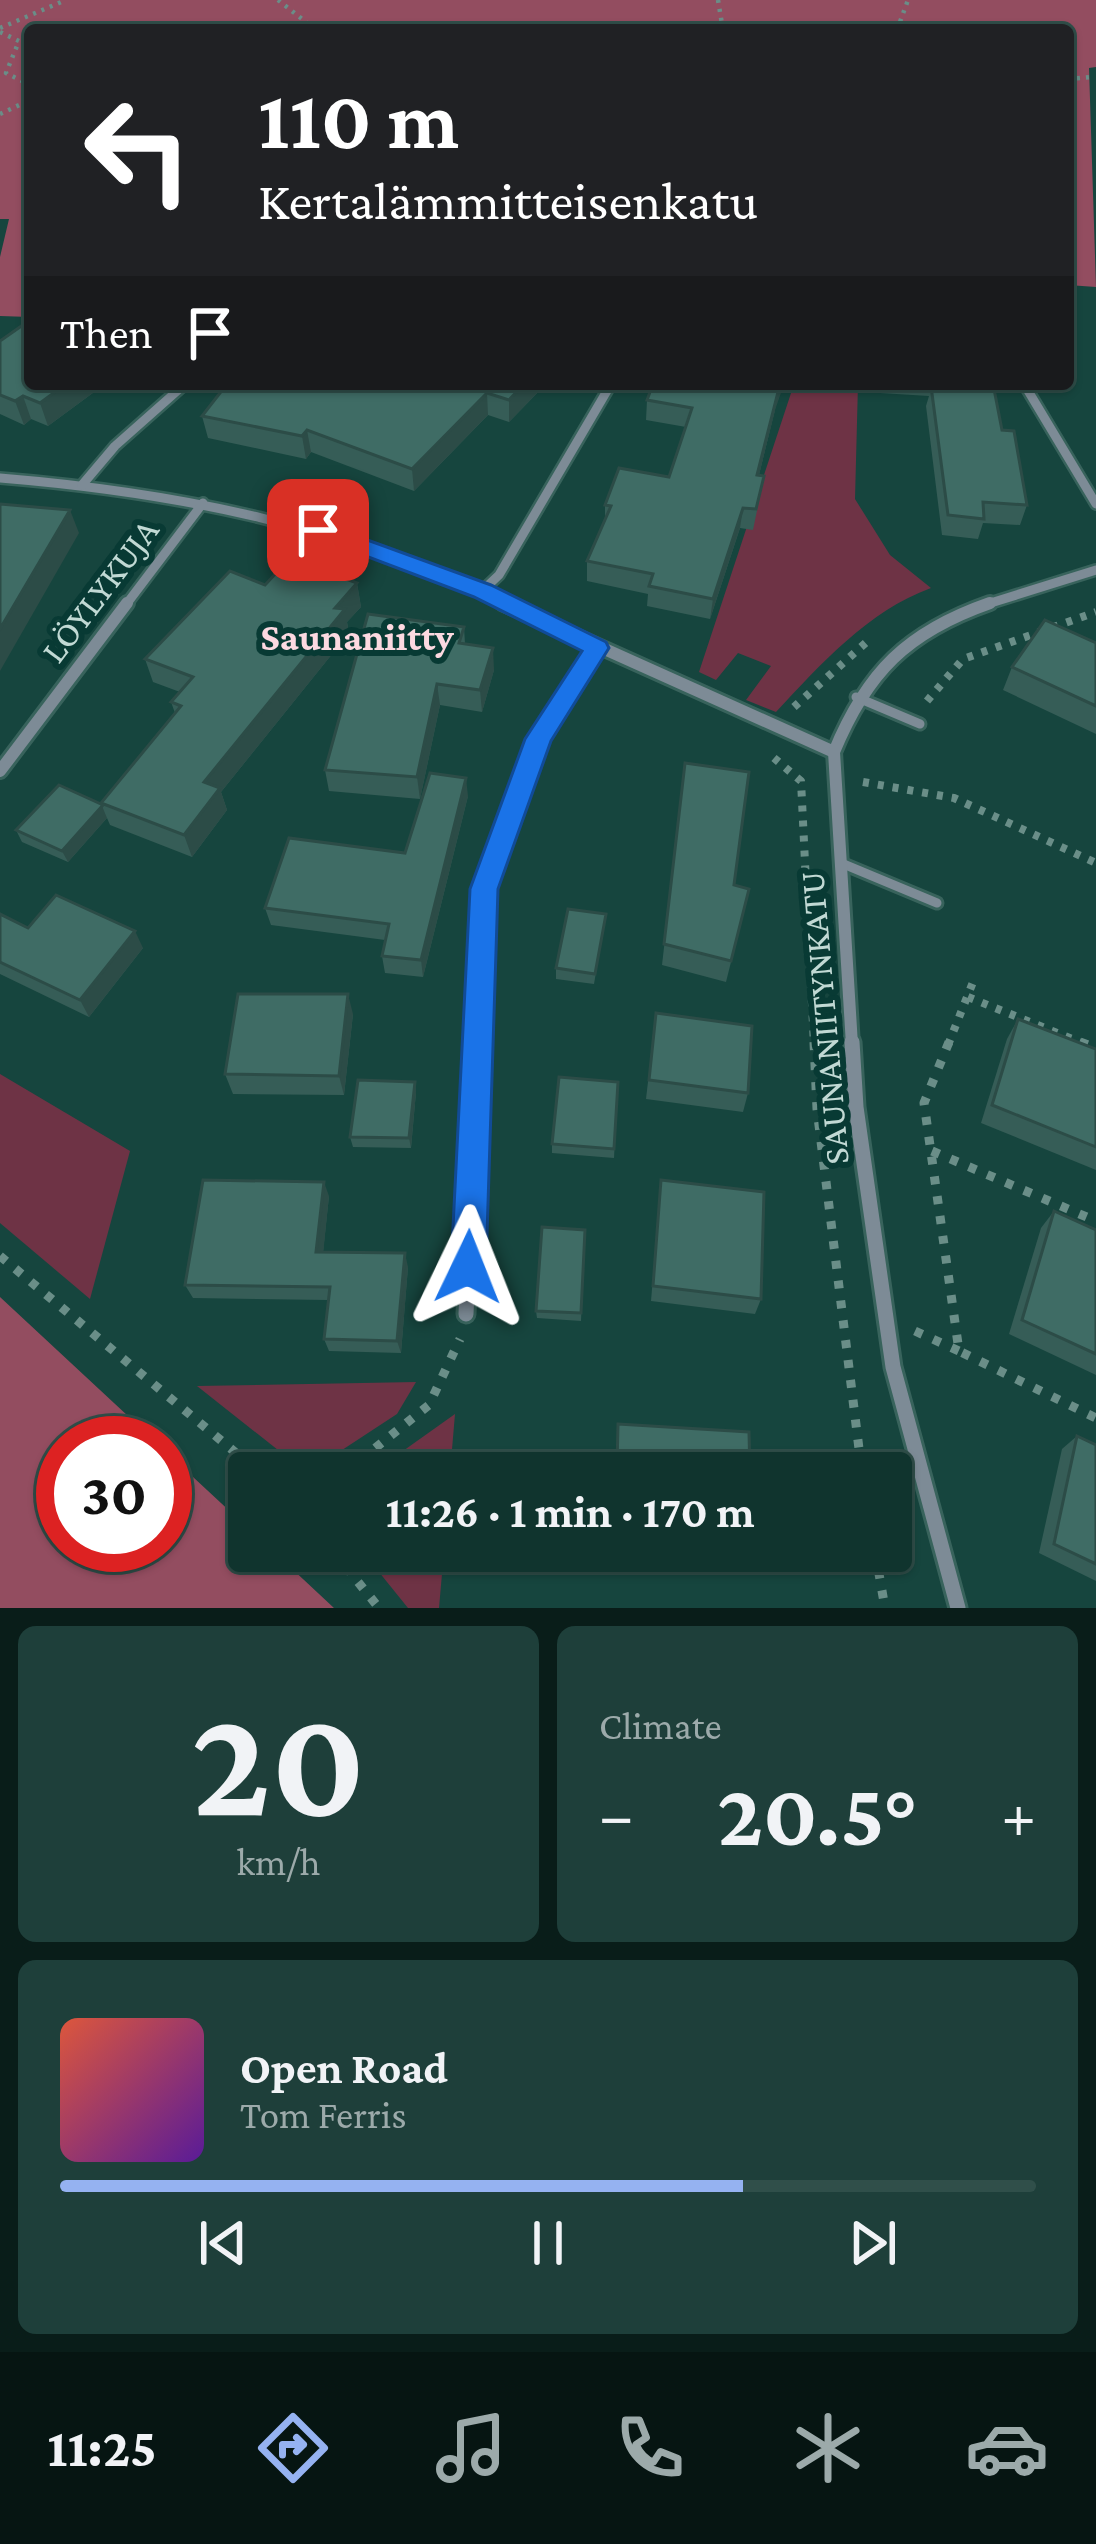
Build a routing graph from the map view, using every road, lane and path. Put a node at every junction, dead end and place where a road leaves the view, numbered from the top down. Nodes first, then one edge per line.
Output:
1 (66, 0) edge
2 (278, 0) edge
3 (308, 24) edge
4 (0, 30) edge
5 (1092, 77) dead end
6 (1074, 78) edge
7 (24, 82) edge
8 (178, 390) edge
9 (608, 390) edge
10 (1028, 390) edge
11 (0, 478) edge
12 (82, 484) junction
13 (203, 503) junction
14 (1096, 504) edge
15 (1096, 570) edge
16 (482, 591) junction
17 (1096, 612) edge
18 (1036, 633) junction
19 (1056, 642) edge
20 (597, 648) junction
21 (856, 697) junction
22 (915, 722) joint
23 (834, 752) junction
24 (0, 771) edge
25 (801, 781) dead end
26 (836, 783) junction
27 (841, 862) junction
28 (1096, 863) edge
29 (937, 903) dead end
30 (974, 982) dead end
31 (968, 997) junction
32 (1096, 1048) edge
33 (931, 1150) junction
34 (1096, 1221) edge
35 (0, 1256) edge
36 (466, 1314) joint
37 (886, 1318) junction
38 (959, 1351) junction
39 (1096, 1418) edge
40 (235, 1452) edge
41 (374, 1452) edge
42 (350, 1572) edge
43 (879, 1572) edge
44 (379, 1608) edge
45 (885, 1608) edge
46 (958, 1608) edge

1 - 4 path
2 - 3 path
4 - 7 path
5 - 6 path
8 - 12 street
9 - 16 street
10 - 14 street
11 - 12 street
12 - 13 street
13 - 16 street
13 - 24 street, LÖYLYKUJA
15 - 21 street, SAUNANIITYNKATU
16 - 20 street
17 - 18 path
18 - 19 path
18 - 22 path
20 - 23 street
20 - 36 street
21 - 22 lane
21 - 23 street, SAUNANIITYNKATU
23 - 26 street, SAUNANIITYNKATU
25 - 26 path
26 - 27 street, SAUNANIITYNKATU
26 - 28 path
27 - 29 lane
27 - 37 street, SAUNANIITYNKATU
30 - 31 path
31 - 32 path
31 - 33 path
33 - 34 path
33 - 38 path
35 - 40 path
36 - 41 path
37 - 38 path
37 - 46 street, SAUNANIITYNKATU
38 - 39 path
42 - 44 path
43 - 45 path

